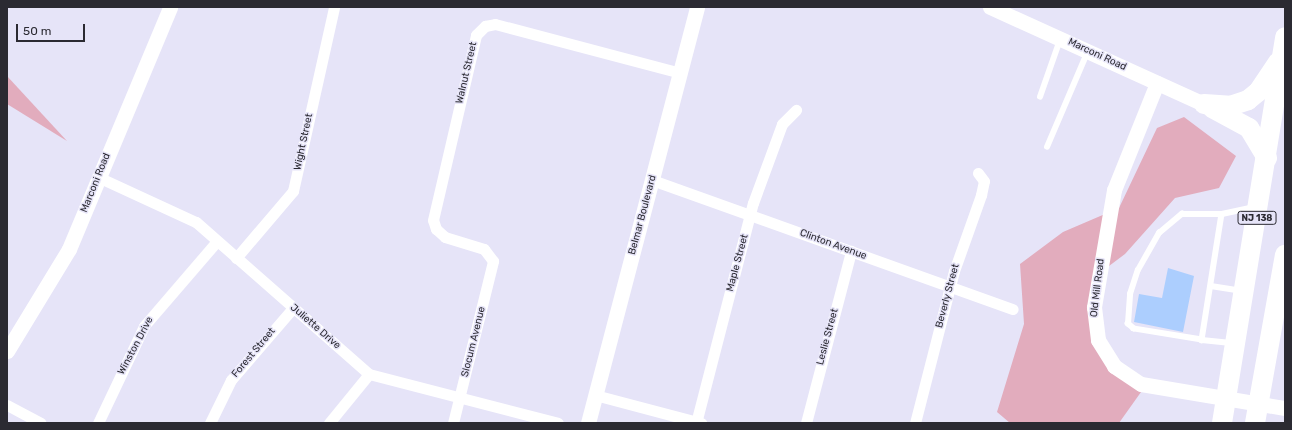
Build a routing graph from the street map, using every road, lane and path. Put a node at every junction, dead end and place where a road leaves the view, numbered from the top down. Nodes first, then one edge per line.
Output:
1 (170, 7) edge
2 (334, 7) edge
3 (697, 7) edge
4 (990, 7) edge
5 (1285, 37) edge
6 (1060, 38) junction
7 (1088, 51) junction
8 (1282, 56) junction
9 (680, 73) junction
10 (1157, 83) junction
11 (1040, 97) dead end
12 (1204, 104) junction
13 (796, 110) dead end
14 (1047, 147) dead end
15 (1267, 158) junction
16 (978, 173) dead end
17 (98, 177) junction
18 (652, 180) junction
19 (1259, 207) junction
20 (750, 214) junction
21 (1222, 214) junction
22 (217, 241) junction
23 (850, 251) junction
24 (236, 258) junction
25 (493, 261) joint
26 (1284, 265) edge
27 (950, 286) junction
28 (1211, 286) junction
29 (1244, 291) junction
30 (293, 308) junction
31 (1013, 309) dead end
32 (1202, 340) junction
33 (1236, 344) junction
34 (7, 351) edge
35 (369, 374) junction
36 (595, 395) junction
37 (460, 397) junction
38 (1226, 400) junction
39 (7, 405) edge
40 (1285, 408) edge
41 (1257, 414) edge
42 (41, 423) edge
43 (98, 423) edge
44 (210, 423) edge
45 (329, 423) edge
46 (453, 423) edge
47 (558, 423) edge
48 (588, 423) edge
49 (698, 423) edge
50 (806, 423) edge
51 (914, 423) edge
52 (1222, 423) edge

1 - 17 street, Marconi Road
2 - 24 street, Wight Street
3 - 9 street, Belmar Boulevard
4 - 6 street, Marconi Road
5 - 8 highway, NJ 138
6 - 7 street, Marconi Road
6 - 11 lane
7 - 10 street, Marconi Road
7 - 14 lane
8 - 12 highway
8 - 15 highway, NJ 138
9 - 18 street, Belmar Boulevard
9 - 25 street, Walnut Street
10 - 12 street, Marconi Road
10 - 38 street, Old Mill Road
12 - 15 highway
13 - 20 street, Maple Street
15 - 19 highway, NJ 138
16 - 27 street, Beverly Street
17 - 22 street, Juliette Drive
17 - 34 street, Marconi Road
18 - 20 street, Clinton Avenue
18 - 36 street, Belmar Boulevard
19 - 21 lane
19 - 29 highway, NJ 138
20 - 23 street, Clinton Avenue
20 - 49 street, Maple Street
21 - 28 lane
21 - 32 lane
22 - 24 street, Juliette Drive
22 - 43 street, Winston Drive
23 - 27 street, Clinton Avenue
23 - 50 street, Leslie Street
24 - 30 street, Juliette Drive
25 - 37 street, Slocum Avenue
26 - 41 highway
27 - 31 street, Clinton Avenue
27 - 51 street, Beverly Street
28 - 29 lane
28 - 32 lane
29 - 33 highway, NJ 138
30 - 35 street, Juliette Drive
30 - 44 street, Forest Street
32 - 33 lane
33 - 38 highway, NJ 138
35 - 37 street, Juliette Drive
35 - 45 street
36 - 48 street, Belmar Boulevard
36 - 49 street
37 - 46 street, Slocum Avenue
37 - 47 street, Juliette Drive
38 - 41 street, Old Mill Road
38 - 52 highway, NJ 138
39 - 42 street
40 - 41 street, Old Mill Road

